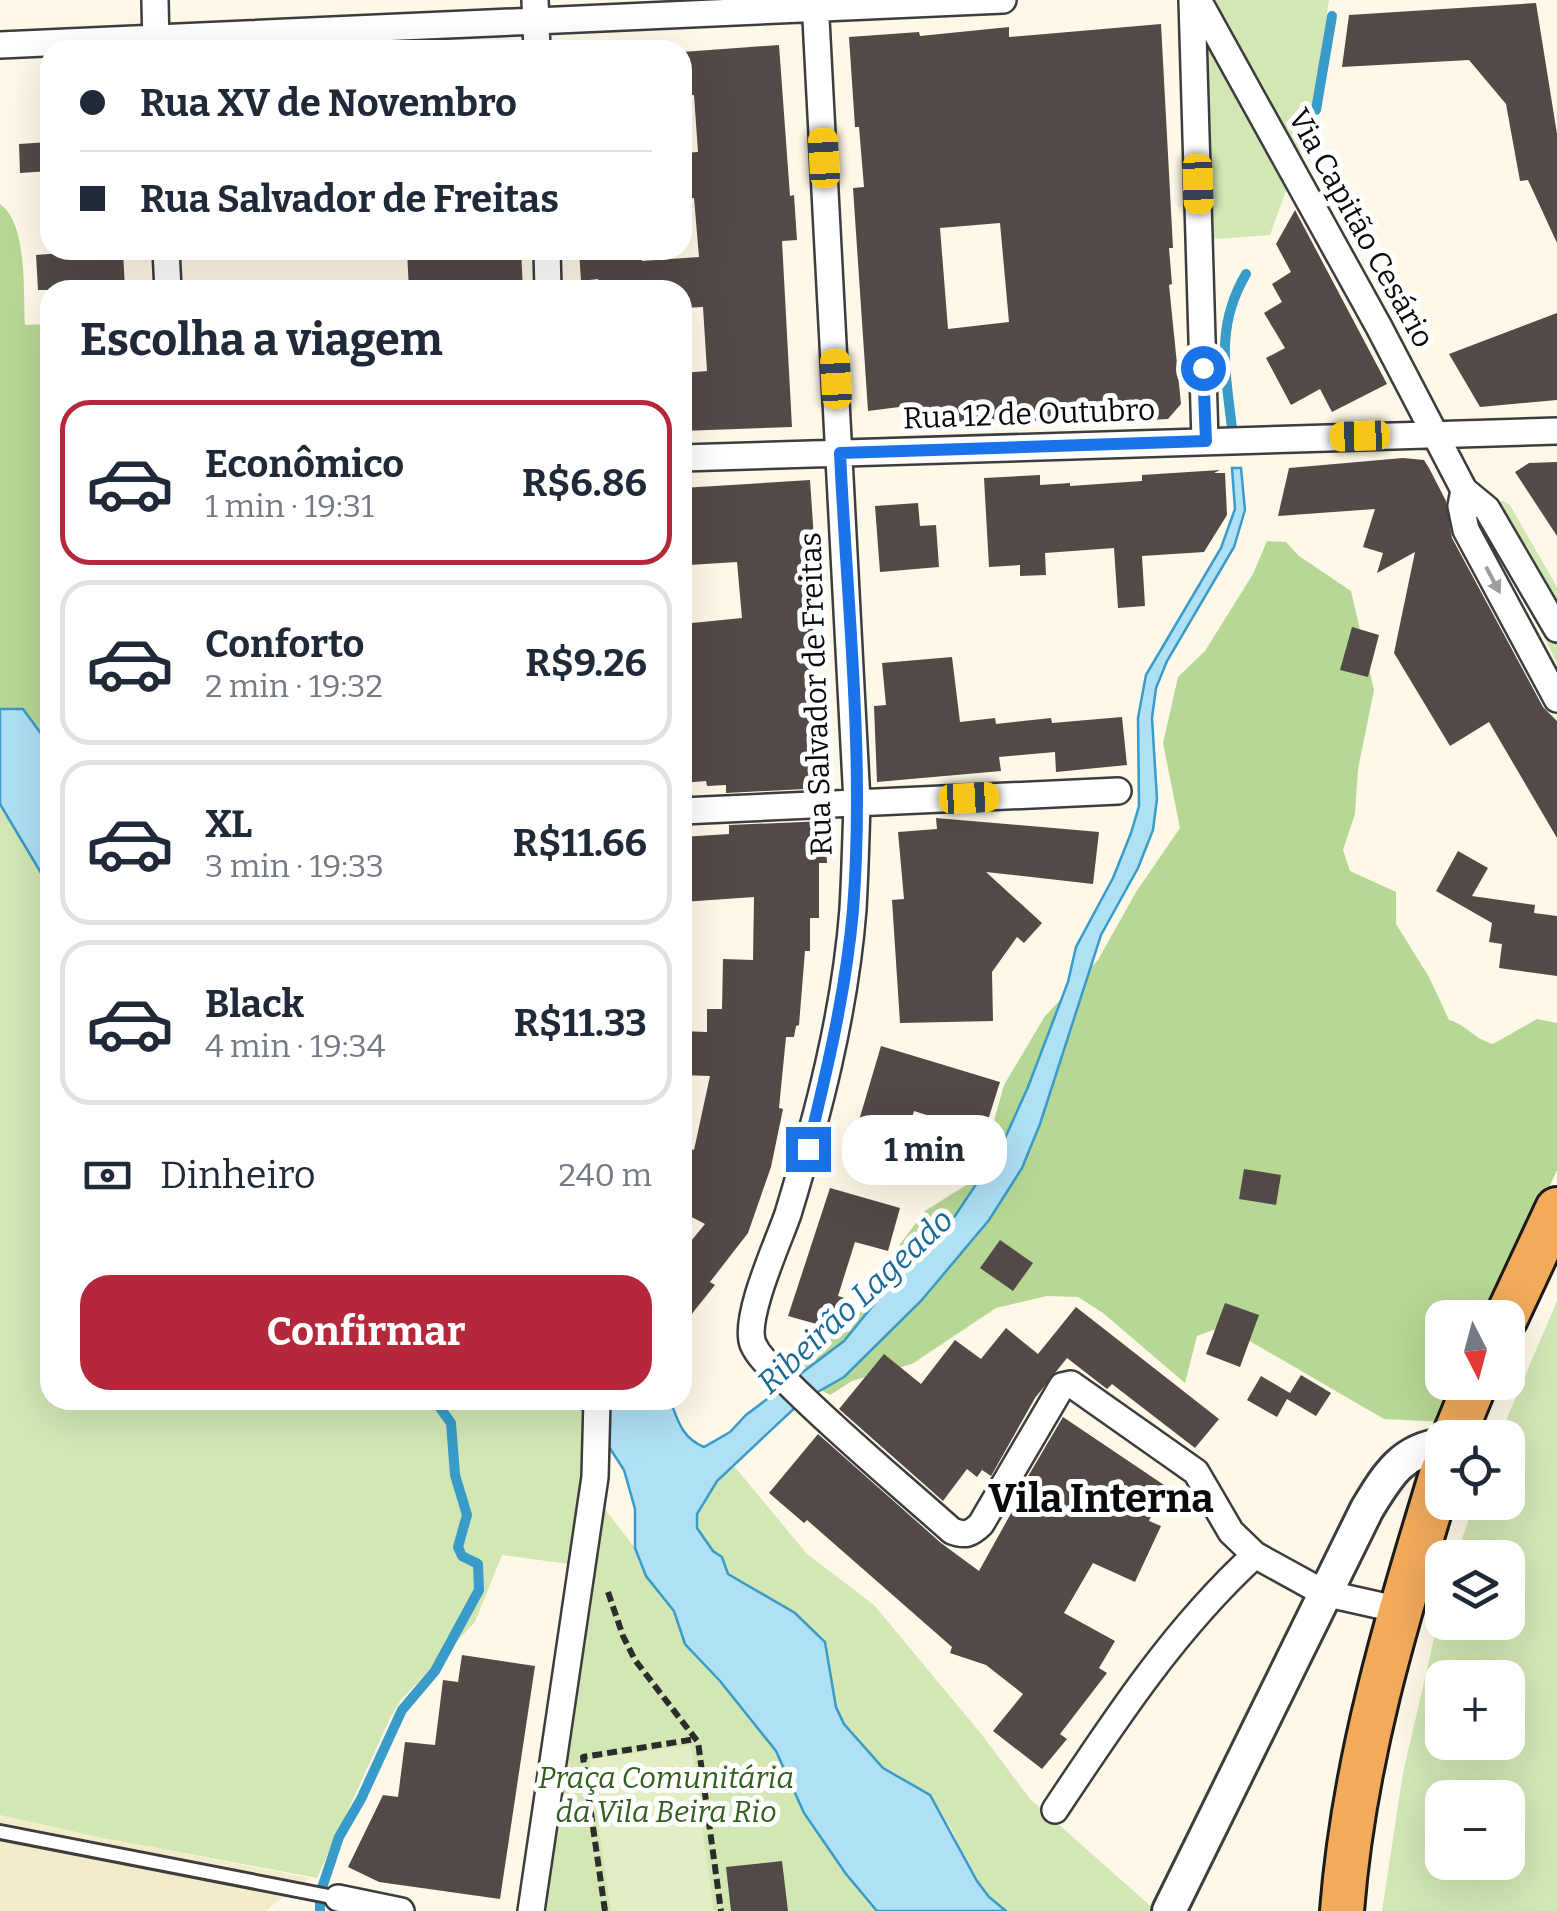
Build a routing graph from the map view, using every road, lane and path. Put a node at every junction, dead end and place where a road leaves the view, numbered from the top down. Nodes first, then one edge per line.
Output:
1 (155, 0) edge
2 (1003, 0) edge
3 (1195, 0) edge
4 (815, 5) edge
5 (536, 10) edge
6 (156, 40) edge
7 (201, 40) edge
8 (537, 40) edge
9 (0, 45) edge
10 (40, 45) edge
11 (1557, 431) edge
12 (1436, 434) junction
13 (1206, 441) junction
14 (840, 453) junction
15 (692, 458) edge
16 (1464, 490) junction
17 (1557, 629) edge
18 (1557, 700) edge
19 (1118, 791) dead end
20 (857, 802) junction
21 (692, 810) edge
22 (1557, 1209) edge
23 (1514, 1300) edge
24 (597, 1410) edge
25 (1425, 1447) edge
26 (1427, 1520) edge
27 (588, 1524) junction
28 (1254, 1554) junction
29 (1324, 1593) junction
30 (1400, 1610) junction
31 (696, 1739) junction
32 (1055, 1810) dead end
33 (0, 1832) edge
34 (354, 1904) edge
35 (401, 1911) edge
36 (531, 1911) edge
37 (604, 1911) edge
38 (721, 1911) edge
39 (1169, 1911) edge
40 (1342, 1911) edge

1 - 6 street
2 - 4 street
3 - 12 street, Via Capitão Cesário
3 - 13 street
4 - 5 street
4 - 14 street, Rua Salvador de Freitas
5 - 7 street
5 - 8 street
9 - 10 street
11 - 12 street, Rua 12 de Outubro
12 - 13 street, Rua 12 de Outubro
12 - 16 street, Via Capitão Cesário
13 - 14 street, Rua 12 de Outubro
14 - 15 street, Rua 12 de Outubro
14 - 20 street, Rua Salvador de Freitas
16 - 17 street, Via Capitão Cesário
16 -> 18 street, Via Capitão Cesário
19 - 20 street
20 - 21 street
20 - 28 street, Rua Salvador de Freitas
22 - 23 highway
24 - 27 street
25 - 29 street
26 - 30 highway
27 - 31 path
27 - 36 street
28 - 29 street
28 - 32 street
29 - 30 street
29 - 39 street
30 - 40 highway
31 - 37 path
31 - 38 path
33 - 34 lane
34 - 35 street

